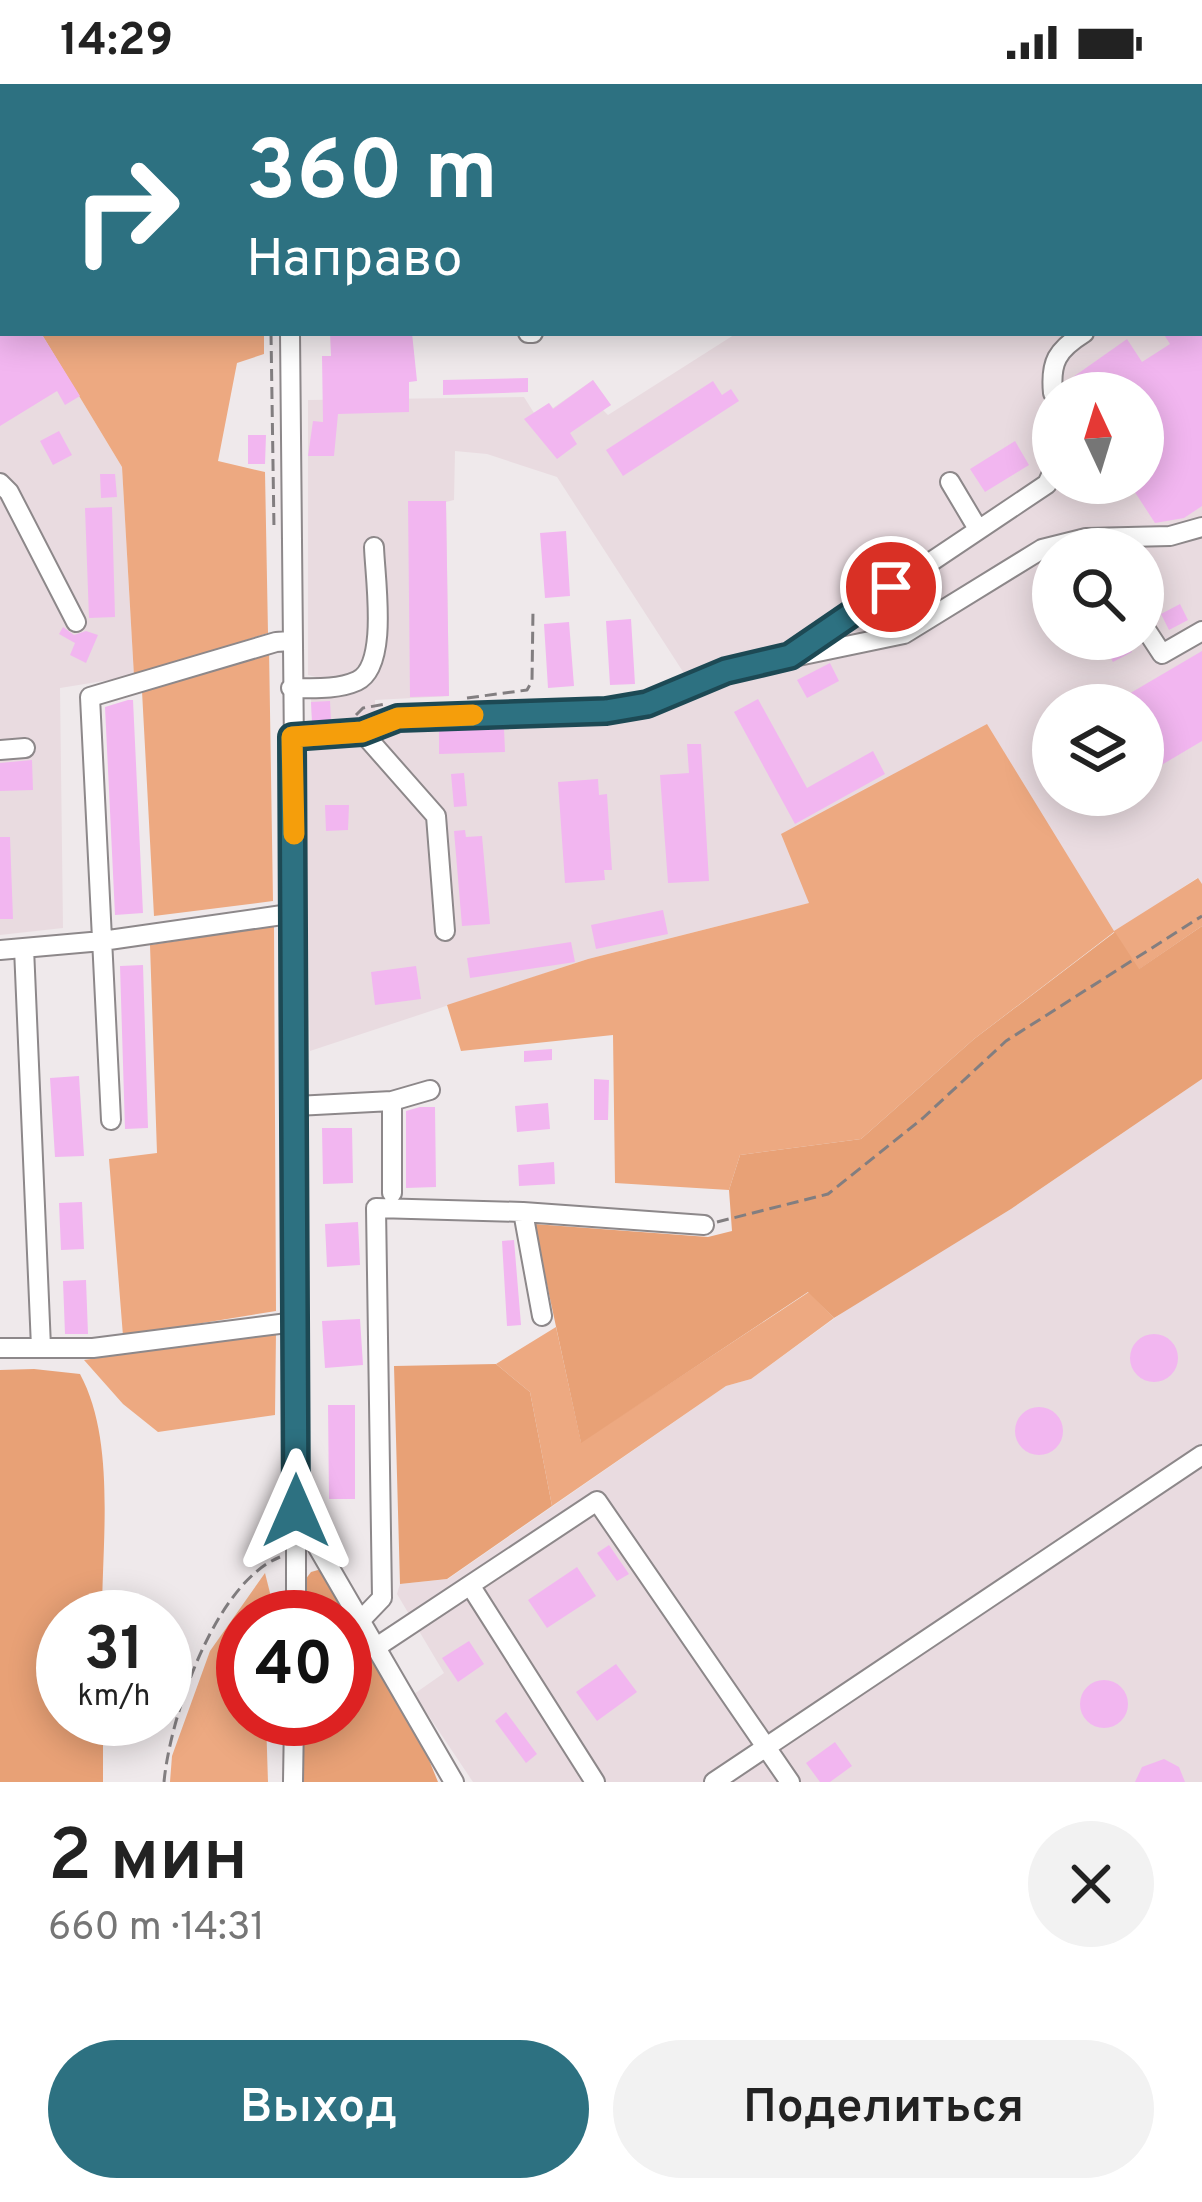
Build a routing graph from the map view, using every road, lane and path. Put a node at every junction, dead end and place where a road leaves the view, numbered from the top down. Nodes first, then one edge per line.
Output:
1 (271, 336) edge
2 (290, 336) edge
3 (1079, 336) edge
4 (1051, 372) edge
5 (950, 482) dead end
6 (0, 483) edge
7 (1032, 494) edge
8 (1202, 527) edge
9 (978, 529) junction
10 (1164, 537) edge
11 (275, 547) dead end
12 (374, 547) dead end
13 (1032, 555) edge
14 (533, 610) dead end
15 (76, 622) dead end
16 (1202, 631) edge
17 (290, 641) junction
18 (1164, 653) edge
19 (790, 656) junction
20 (291, 688) junction
21 (454, 699) dead end
22 (388, 703) dead end
23 (362, 732) junction
24 (292, 737) junction
25 (26, 748) dead end
26 (0, 750) edge
27 (296, 913) junction
28 (1202, 916) edge
29 (445, 931) dead end
30 (102, 941) junction
31 (24, 948) junction
32 (0, 950) edge
33 (430, 1090) dead end
34 (392, 1101) junction
35 (296, 1106) junction
36 (111, 1120) dead end
37 (392, 1193) dead end
38 (523, 1212) junction
39 (704, 1225) joint
40 (542, 1316) dead end
41 (295, 1322) junction
42 (40, 1347) junction
43 (0, 1348) edge
44 (1202, 1455) edge
45 (296, 1511) junction
46 (296, 1557) junction
47 (470, 1585) junction
48 (296, 1590) edge
49 (341, 1590) edge
50 (372, 1608) edge
51 (372, 1643) edge
52 (375, 1648) junction
53 (294, 1746) edge
54 (767, 1749) junction
55 (164, 1782) edge
56 (293, 1782) edge
57 (454, 1782) edge
58 (595, 1782) edge
59 (714, 1782) edge
60 (790, 1782) edge

1 - 11 path
2 - 17 street
3 - 4 street
5 - 9 street
6 - 15 street
7 - 9 street
8 - 10 street
9 - 19 street
12 - 20 street
13 - 19 street
14 - 21 path
16 - 18 street
17 - 20 street
17 - 30 street
19 - 23 street
20 - 24 street
22 - 23 path
23 - 24 street
23 - 29 street
24 - 27 street
25 - 26 street
27 - 30 street
27 - 35 street
28 - 39 path
30 - 31 street
30 - 36 street
31 - 32 street
31 - 42 street
33 - 34 street
34 - 35 street
34 - 37 street
35 - 41 street
38 - 39 street
38 - 40 street
38 - 50 street
41 - 42 street
41 - 45 street
42 - 43 street
44 - 54 street
45 - 46 street
45 - 49 street
46 - 48 street
46 - 55 path
47 - 52 street
47 - 54 street
47 - 58 street
51 - 52 street
52 - 57 street
53 - 56 street
54 - 59 street
54 - 60 street

